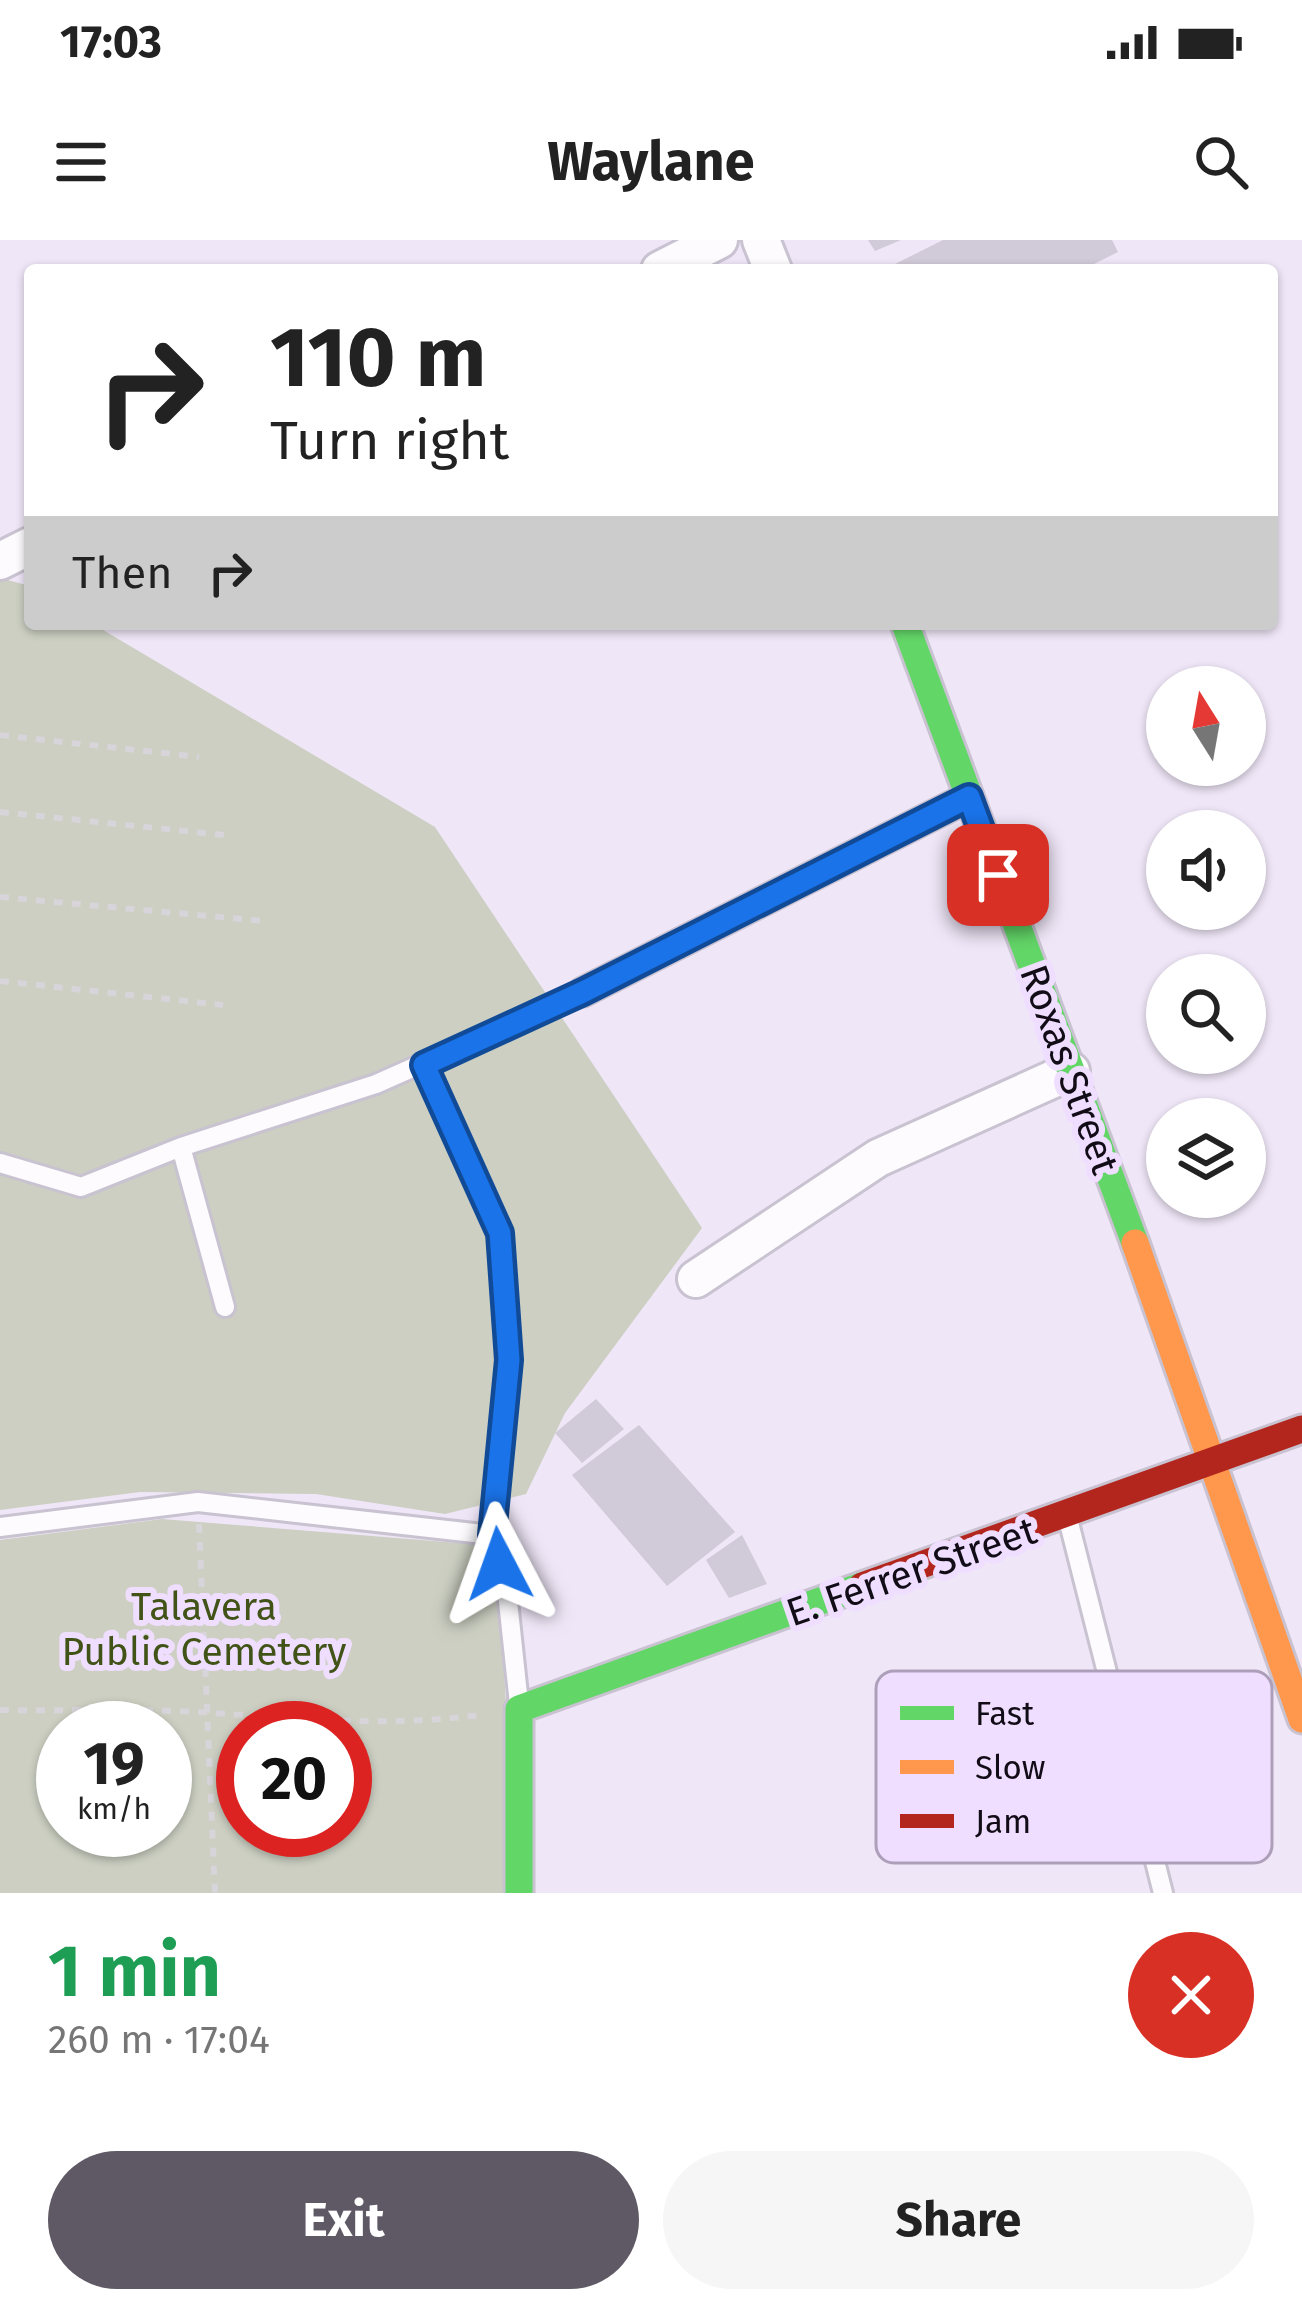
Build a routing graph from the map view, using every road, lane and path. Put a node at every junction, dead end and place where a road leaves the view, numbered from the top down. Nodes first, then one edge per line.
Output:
1 (719, 240) edge
2 (672, 264) edge
3 (907, 630) edge
4 (0, 735) edge
5 (199, 757) dead end
6 (969, 797) junction
7 (0, 812) edge
8 (224, 835) dead end
9 (0, 897) edge
10 (264, 921) dead end
11 (0, 981) edge
12 (583, 992) joint
13 (223, 1005) dead end
14 (424, 1065) junction
15 (1071, 1071) junction
16 (181, 1147) junction
17 (0, 1163) edge
18 (696, 1280) dead end
19 (226, 1307) dead end
20 (1302, 1429) edge
21 (1215, 1459) junction
22 (198, 1502) junction
23 (1067, 1515) junction
24 (0, 1527) edge
25 (492, 1535) junction
26 (1107, 1671) edge
27 (520, 1709) junction
28 (0, 1710) edge
29 (208, 1712) junction
30 (1302, 1719) edge
31 (1155, 1863) edge
32 (215, 1893) edge
33 (519, 1893) edge
34 (1163, 1893) edge

1 - 2 street
3 - 6 street, Roxas Street
4 - 5 path
6 - 12 street
6 - 15 street, Roxas Street
7 - 8 path
9 - 10 path
11 - 13 path
12 - 14 lane
14 - 16 lane
14 - 25 lane
15 - 18 street
15 - 21 street, Roxas Street
16 - 17 lane
16 - 19 lane
20 - 21 street, E. Ferrer Street
21 - 23 street, E. Ferrer Street
21 - 30 street, Roxas Street
22 - 24 lane
22 - 25 lane
22 - 29 path
23 - 26 lane
23 - 27 street, E. Ferrer Street
25 - 27 lane
27 - 29 path
27 - 33 street
28 - 29 path
29 - 32 path
31 - 34 lane

